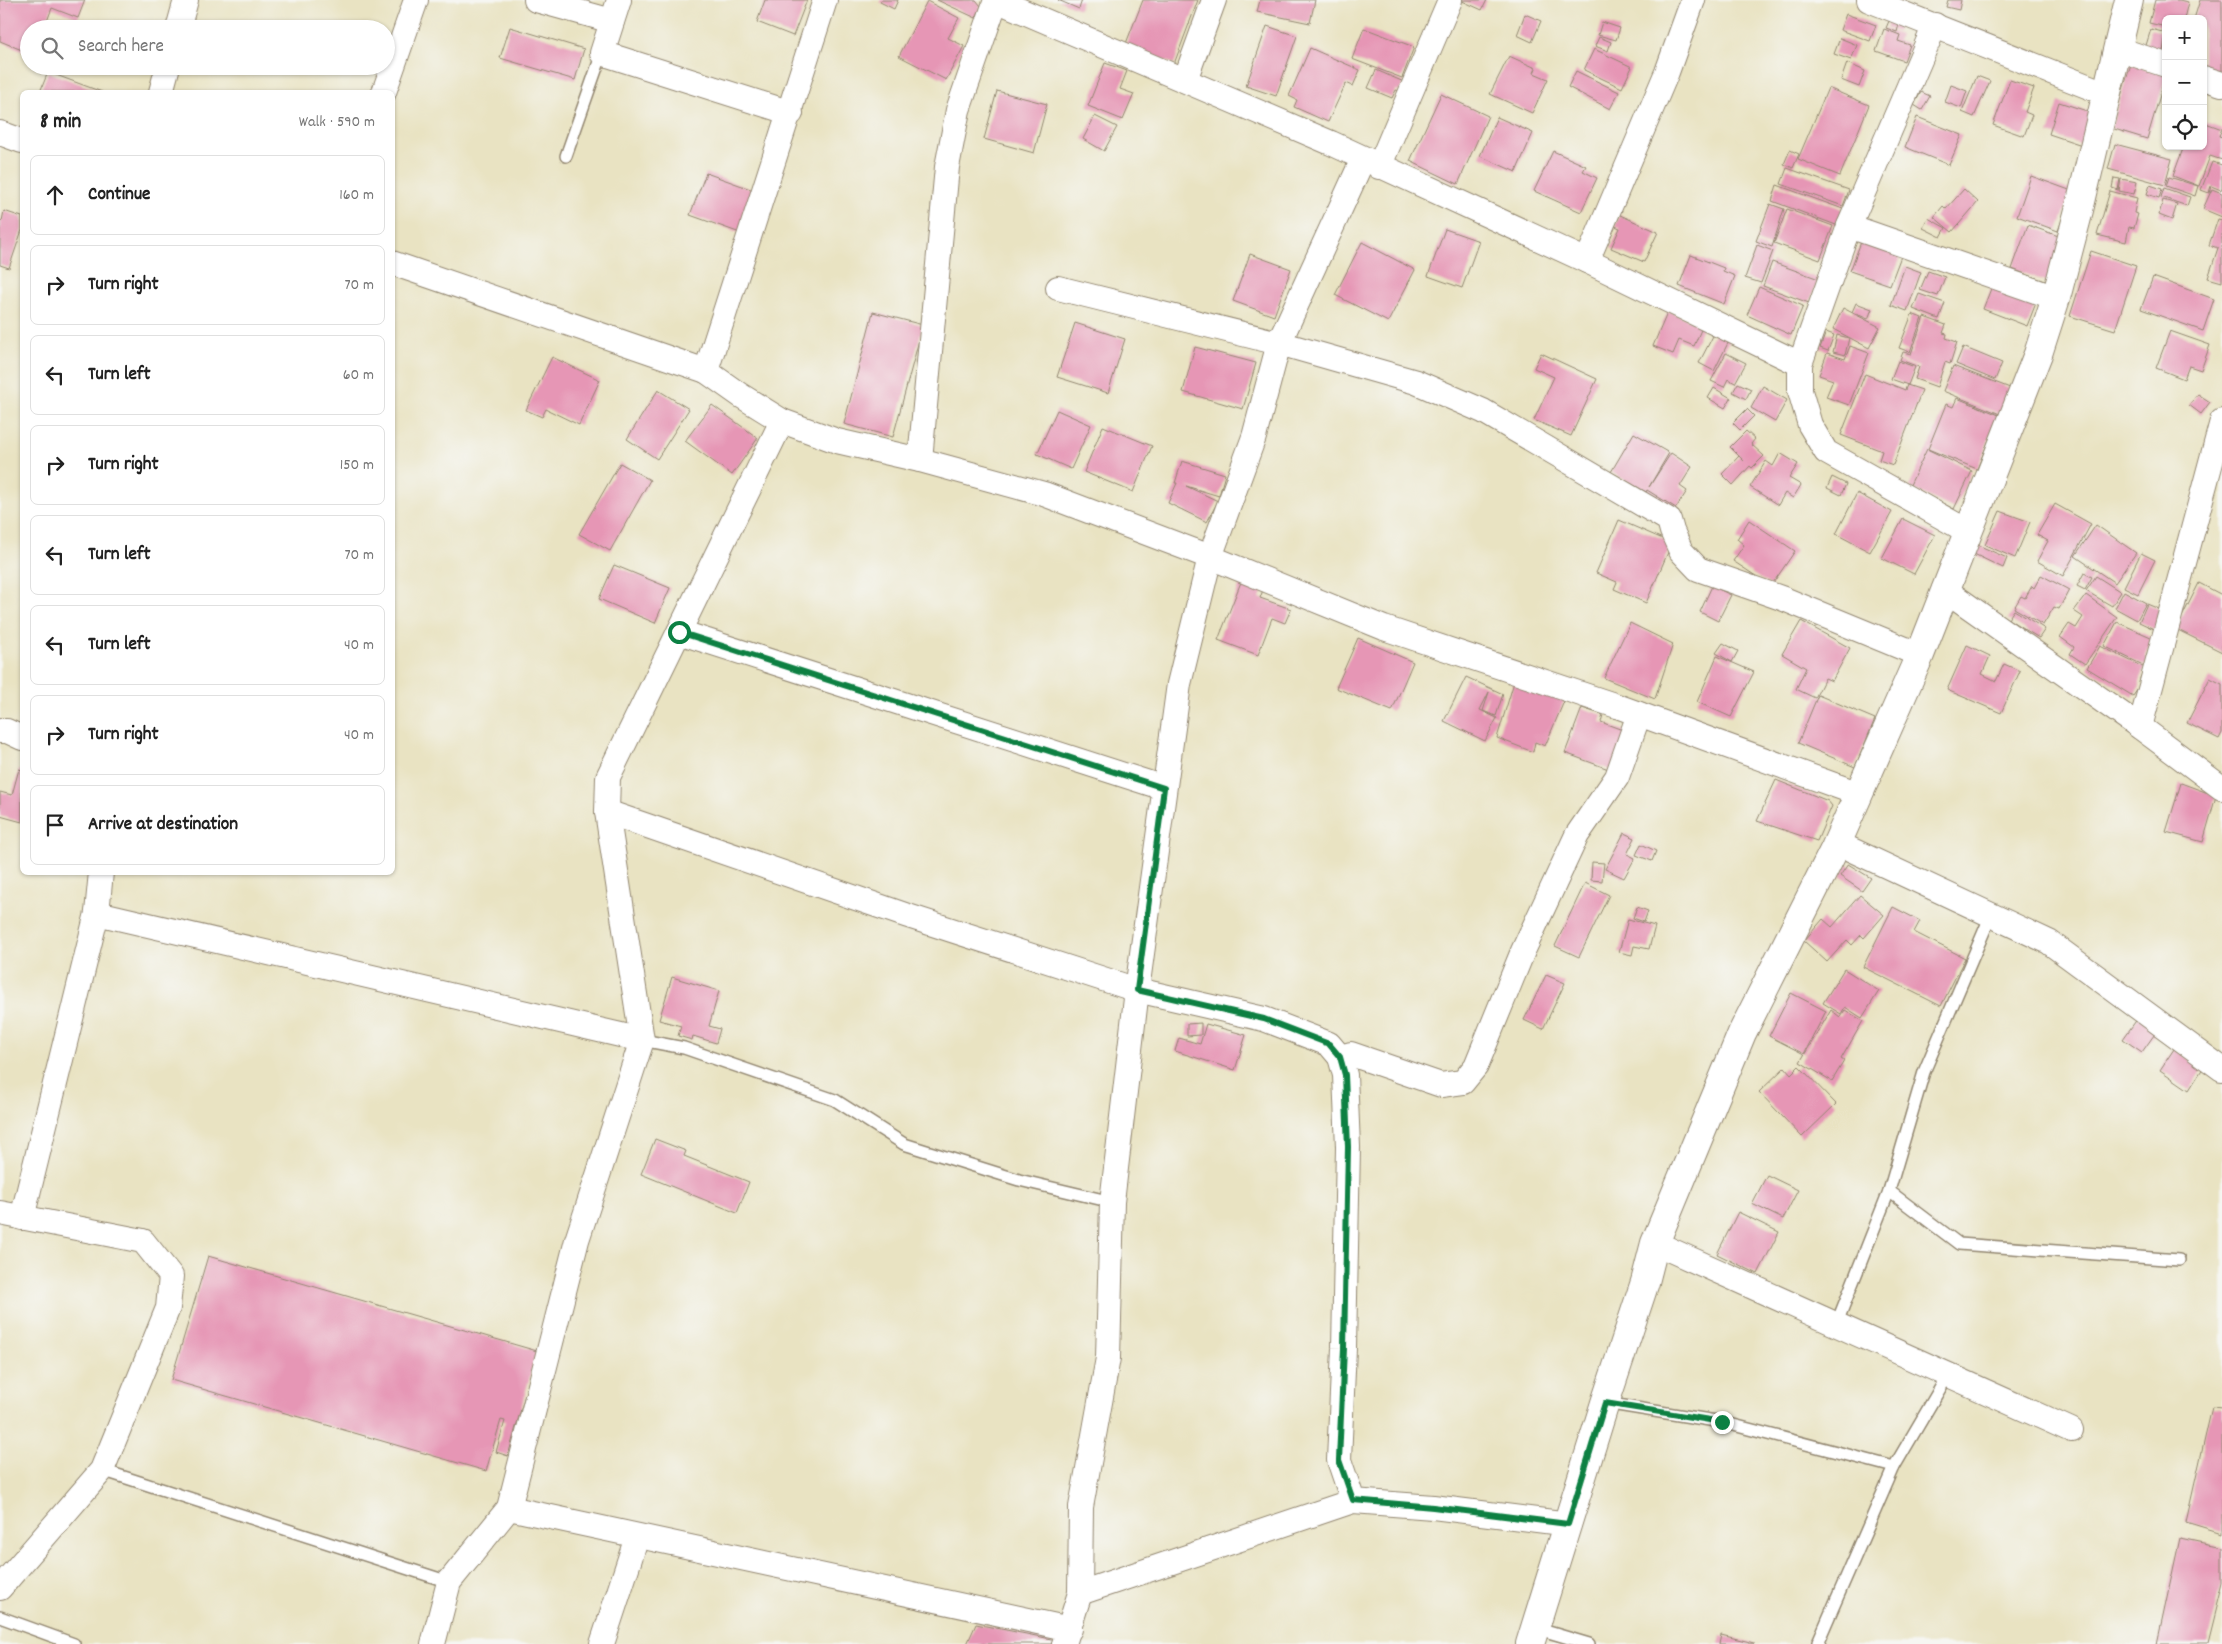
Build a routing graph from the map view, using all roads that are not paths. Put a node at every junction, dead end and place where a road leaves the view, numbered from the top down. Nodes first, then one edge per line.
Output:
1 (186, 0) edge
2 (416, 0) edge
3 (536, 0) edge
4 (825, 0) edge
5 (1214, 0) edge
6 (1450, 0) edge
7 (1693, 0) edge
8 (1869, 0) edge
9 (2129, 0) edge
10 (616, 11) edge
11 (180, 20) edge
12 (1935, 25) junction
13 (2118, 50) junction
14 (602, 53) junction
15 (395, 60) edge
16 (2162, 64) edge
17 (166, 75) edge
18 (390, 75) edge
19 (2207, 79) edge
20 (1185, 80) junction
21 (2222, 84) edge
22 (162, 90) edge
23 (385, 90) edge
24 (2107, 94) junction
25 (790, 112) junction
26 (0, 133) edge
27 (20, 140) edge
28 (566, 156) dead end
29 (1371, 163) junction
30 (1849, 226) junction
31 (1587, 261) junction
32 (395, 264) edge
33 (1058, 288) dead end
34 (2056, 298) junction
35 (1279, 343) junction
36 (1800, 364) junction
37 (706, 371) junction
38 (782, 421) junction
39 (2222, 421) edge
40 (920, 460) junction
41 (1967, 531) junction
42 (1210, 557) junction
43 (1944, 589) junction
44 (679, 632) junction
45 (1920, 655) junction
46 (1639, 714) junction
47 (2140, 727) junction
48 (0, 731) edge
49 (20, 737) edge
50 (1164, 788) junction
51 (2222, 788) edge
52 (1859, 794) junction
53 (607, 812) junction
54 (1837, 843) junction
55 (101, 875) edge
56 (97, 912) junction
57 (1991, 915) junction
58 (1137, 990) junction
59 (642, 1040) junction
60 (1340, 1057) junction
61 (2222, 1069) edge
62 (1889, 1191) junction
63 (1112, 1202) junction
64 (11, 1215) edge
65 (1655, 1243) junction
66 (2179, 1260) dead end
67 (1836, 1325) junction
68 (1948, 1375) junction
69 (1605, 1403) junction
70 (2071, 1430) dead end
71 (1894, 1467) junction
72 (102, 1470) junction
73 (1353, 1500) junction
74 (509, 1508) junction
75 (1568, 1524) junction
76 (637, 1537) junction
77 (449, 1582) junction
78 (0, 1588) edge
79 (1080, 1593) junction
80 (0, 1617) edge
81 (1067, 1636) edge
82 (1533, 1636) edge
83 (1818, 1642) dead end
84 (74, 1644) edge
85 (433, 1644) edge
86 (602, 1644) edge
87 (1588, 1644) edge

1 - 11 street
2 - 15 street
3 - 10 street
4 - 25 street
5 - 20 street
6 - 29 street
7 - 31 street
8 - 12 street
9 - 13 street
10 - 14 street
12 - 24 street
12 - 30 street
13 - 16 street
13 - 24 street
14 - 25 street
14 - 28 lane
17 - 22 street
18 - 23 street
19 - 21 street
20 - 29 street
20 - 40 street
24 - 34 street
25 - 37 street
26 - 27 street
29 - 31 street
29 - 35 street
30 - 34 street
30 - 36 street
31 - 36 street
32 - 37 street
33 - 35 street
34 - 41 street
35 - 42 street
35 - 45 street
36 - 41 street
37 - 38 street
38 - 40 street
38 - 44 street
39 - 47 street
40 - 42 street
41 - 43 street
42 - 46 street
42 - 50 street
43 - 45 street
43 - 47 street
44 - 50 street
44 - 53 street
45 - 52 street
46 - 52 street
46 - 60 street
47 - 51 street
48 - 49 street
50 - 58 street
52 - 54 street
53 - 58 street
53 - 59 street
54 - 57 street
54 - 65 street
55 - 56 street
56 - 59 street
56 - 64 street
57 - 61 street
57 - 62 lane
58 - 60 street
58 - 63 street
59 - 63 lane
59 - 74 street
60 - 73 street
62 - 66 lane
62 - 67 lane
63 - 79 street
64 - 72 street
65 - 67 street
65 - 69 street
67 - 68 street
68 - 70 street
68 - 71 lane
69 - 71 lane
69 - 75 street
71 - 83 lane
72 - 77 lane
72 - 78 street
73 - 75 street
73 - 79 street
74 - 76 street
74 - 77 street
75 - 82 street
76 - 81 street
76 - 86 street
77 - 85 street
79 - 81 street
80 - 84 lane
82 - 87 lane

